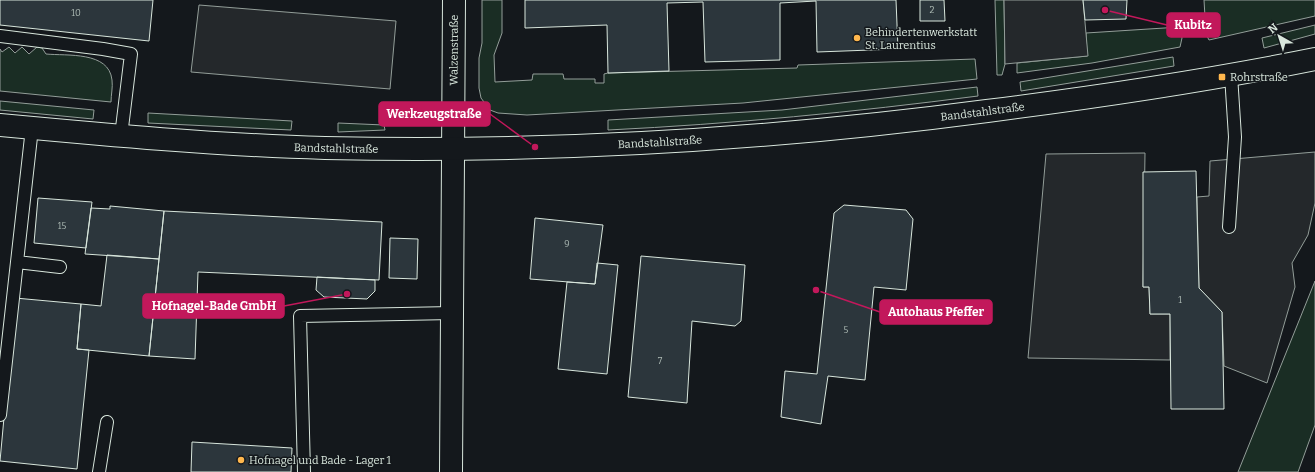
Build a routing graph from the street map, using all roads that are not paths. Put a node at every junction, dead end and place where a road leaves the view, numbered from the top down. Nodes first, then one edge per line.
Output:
1 (454, 0) edge
2 (0, 36) edge
3 (1315, 59) edge
4 (1231, 76) junction
5 (0, 125) edge
6 (32, 128) junction
7 (121, 136) junction
8 (453, 148) junction
9 (1229, 227) dead end
10 (17, 262) junction
11 (60, 267) dead end
12 (452, 313) junction
13 (0, 415) edge
14 (107, 422) dead end
15 (100, 472) edge
16 (304, 472) edge
17 (451, 472) edge

1 - 8 street, Walzenstraße
2 - 7 lane
3 - 4 street, Bandstahlstraße
4 - 8 street, Bandstahlstraße
4 - 9 lane
5 - 6 street, Bandstahlstraße
6 - 7 street, Bandstahlstraße
6 - 10 lane
7 - 8 street, Bandstahlstraße
8 - 12 street, Walzenstraße
10 - 11 lane
10 - 13 lane
12 - 16 lane
12 - 17 street, Walzenstraße
14 - 15 lane

